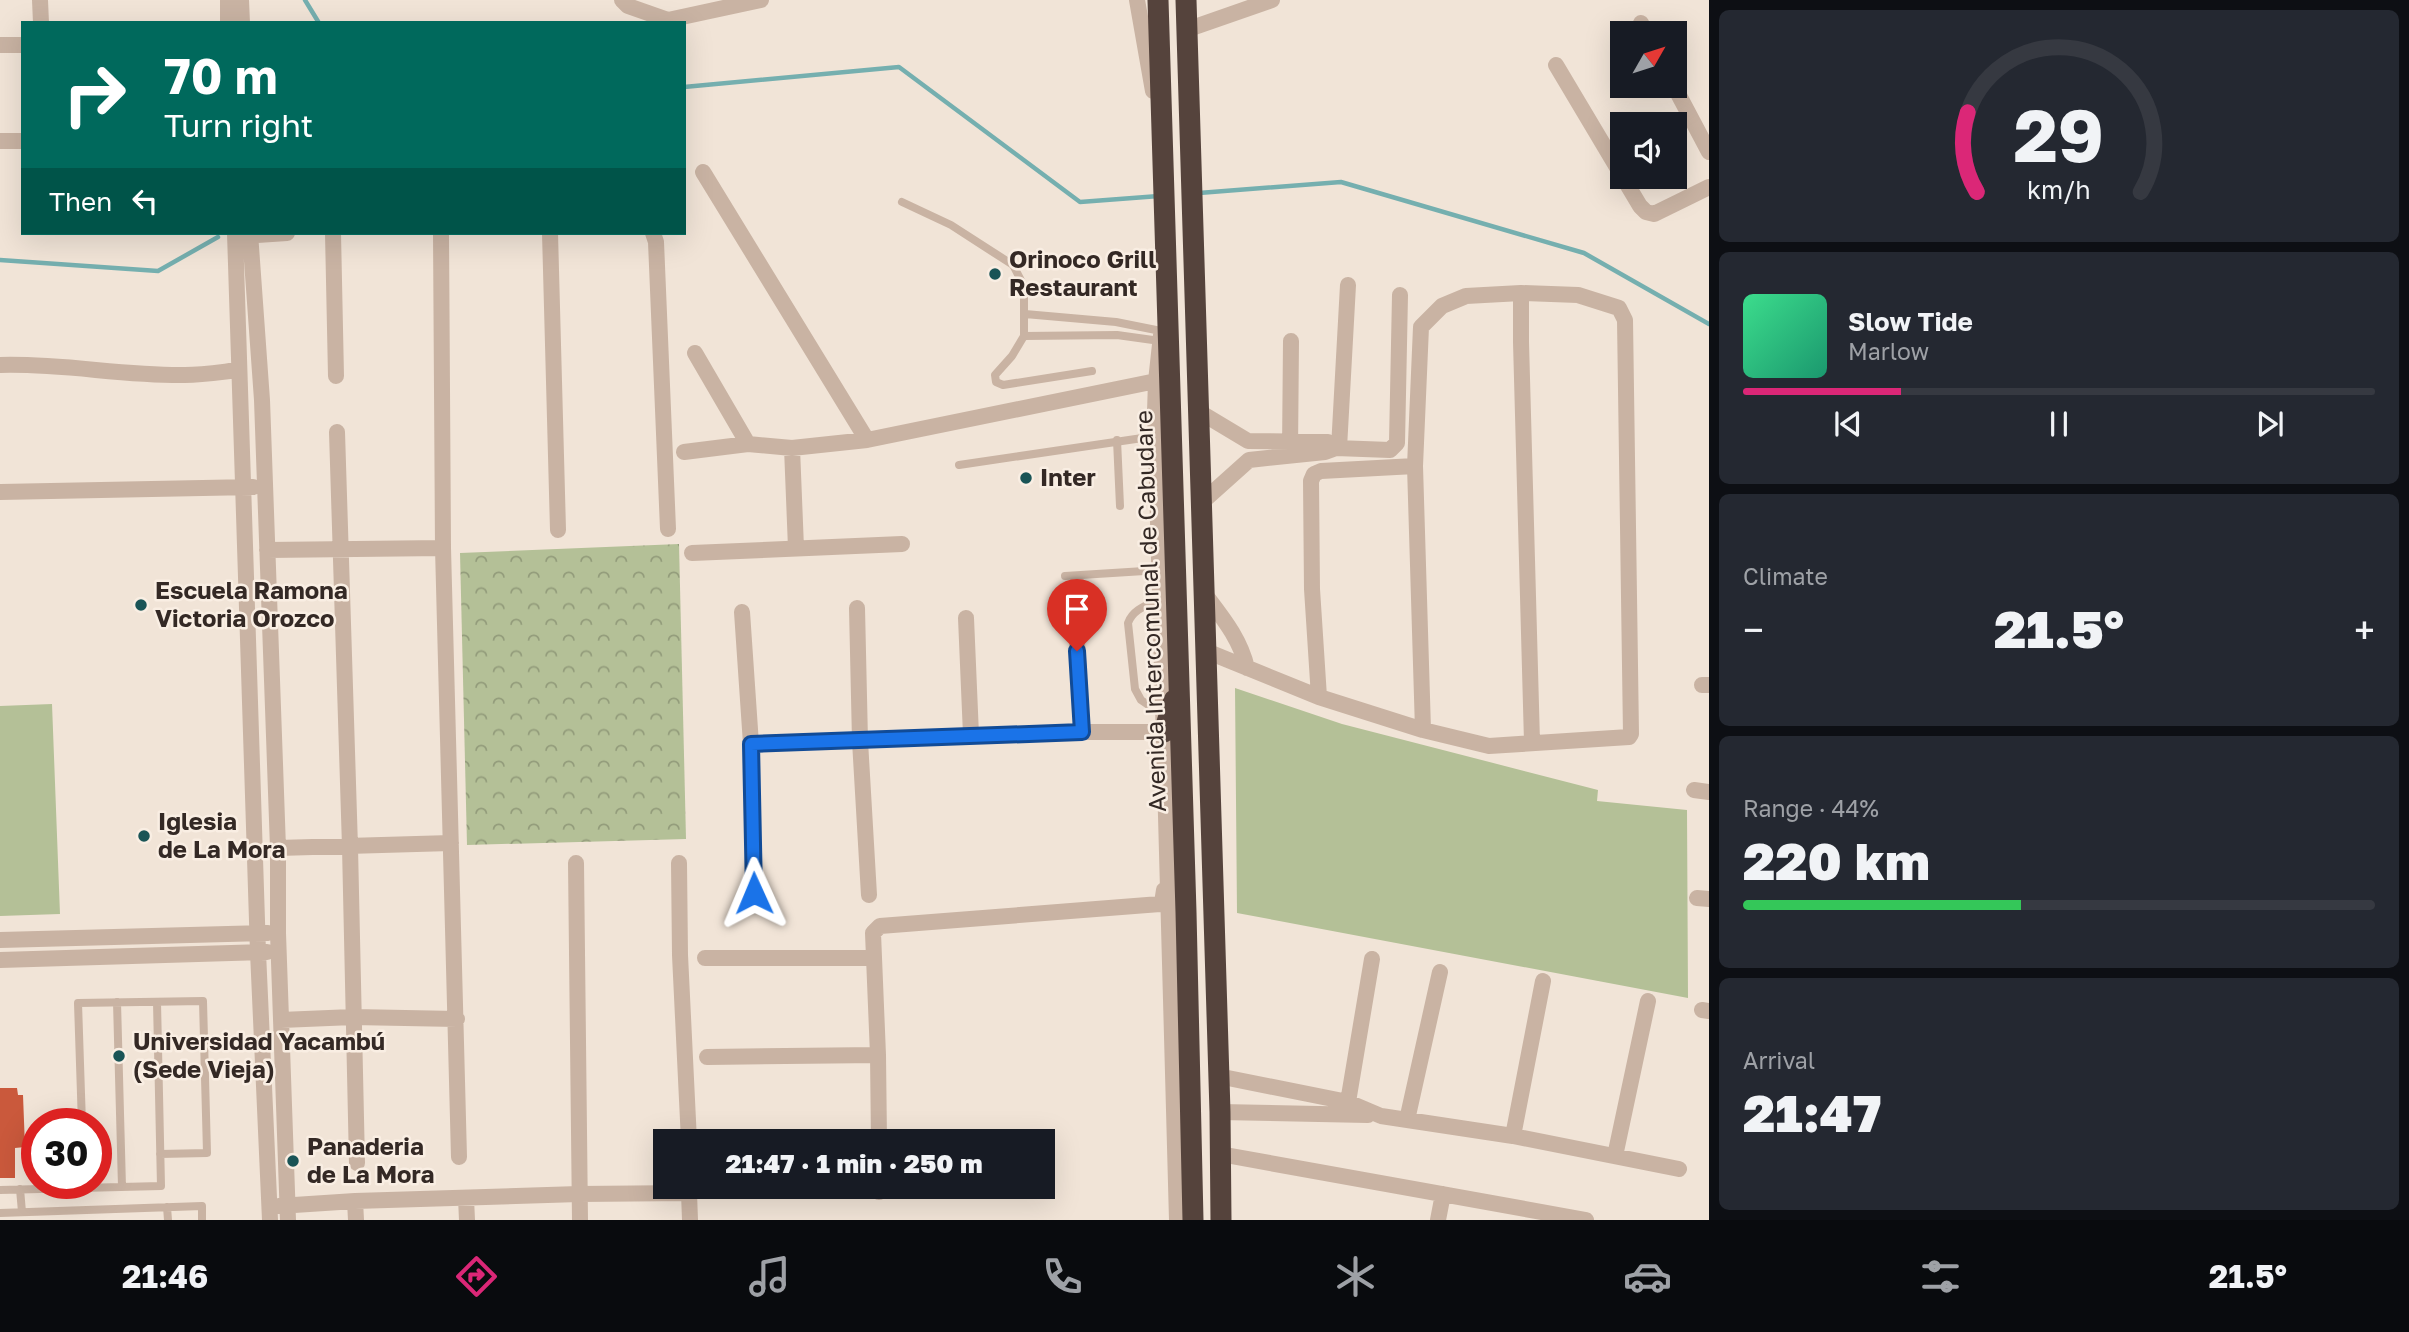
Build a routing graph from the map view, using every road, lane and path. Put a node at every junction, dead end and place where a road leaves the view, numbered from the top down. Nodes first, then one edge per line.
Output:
1 (40, 0) edge
2 (228, 0) edge
3 (241, 0) edge
4 (622, 0) edge
5 (761, 0) edge
6 (1137, 0) edge
7 (1158, 0) edge
8 (1186, 0) edge
9 (1272, 0) edge
10 (41, 21) edge
11 (228, 21) edge
12 (242, 21) edge
13 (1186, 30) junction
14 (0, 45) edge
15 (21, 45) edge
16 (1556, 65) dead end
17 (1680, 98) edge
18 (0, 141) edge
19 (21, 141) edge
20 (1164, 150) junction
21 (1709, 152) edge
22 (703, 172) dead end
23 (1709, 187) edge
24 (902, 202) dead end
25 (243, 235) edge
26 (243, 235) edge
27 (333, 235) edge
28 (442, 235) edge
29 (550, 235) edge
30 (653, 235) edge
31 (1166, 281) junction
32 (1348, 285) dead end
33 (1521, 293) junction
34 (1401, 295) dead end
35 (1025, 314) junction
36 (1024, 336) junction
37 (1161, 336) junction
38 (1292, 341) dead end
39 (695, 354) dead end
40 (0, 365) edge
41 (239, 370) junction
42 (1092, 371) dead end
43 (336, 376) dead end
44 (1156, 381) junction
45 (1198, 411) junction
46 (337, 432) dead end
47 (1156, 436) junction
48 (867, 440) junction
49 (1117, 440) junction
50 (1248, 440) junction
51 (748, 444) junction
52 (792, 448) junction
53 (1290, 448) junction
54 (1337, 448) junction
55 (684, 452) dead end
56 (1249, 460) junction
57 (959, 465) dead end
58 (1415, 466) junction
59 (244, 487) junction
60 (264, 487) junction
61 (0, 492) edge
62 (1201, 503) junction
63 (1121, 506) dead end
64 (558, 530) dead end
65 (668, 530) dead end
66 (902, 544) dead end
67 (443, 548) junction
68 (796, 548) junction
69 (342, 549) junction
70 (267, 550) junction
71 (692, 553) dead end
72 (1160, 570) junction
73 (1066, 576) dead end
74 (1204, 593) junction
75 (1160, 599) junction
76 (857, 608) dead end
77 (743, 612) dead end
78 (966, 618) dead end
79 (1076, 624) dead end
80 (1206, 651) junction
81 (1247, 668) junction
82 (1179, 685) junction
83 (1319, 697) junction
84 (1161, 726) junction
85 (1423, 730) junction
86 (1082, 732) junction
87 (971, 735) junction
88 (860, 741) junction
89 (1532, 742) junction
90 (751, 744) junction
91 (451, 843) junction
92 (350, 847) junction
93 (278, 848) junction
94 (576, 863) dead end
95 (679, 863) dead end
96 (754, 893) dead end
97 (869, 895) dead end
98 (258, 933) junction
99 (278, 933) junction
100 (0, 940) edge
101 (258, 952) junction
102 (279, 952) junction
103 (705, 958) dead end
104 (874, 958) junction
105 (1372, 959) dead end
106 (0, 960) edge
107 (1440, 972) dead end
108 (1544, 981) dead end
109 (1648, 1001) dead end
110 (117, 1002) junction
111 (156, 1002) junction
112 (353, 1017) junction
113 (457, 1019) junction
114 (281, 1020) junction
115 (878, 1055) junction
116 (707, 1057) dead end
117 (1219, 1076) junction
118 (1262, 1085) junction
119 (1348, 1102) junction
120 (82, 1108) edge
121 (1258, 1111) junction
122 (1220, 1112) junction
123 (1381, 1115) junction
124 (1407, 1120) junction
125 (688, 1129) edge
126 (879, 1129) edge
127 (1513, 1136) junction
128 (160, 1154) junction
129 (1220, 1154) junction
130 (1615, 1156) junction
131 (459, 1157) dead end
132 (357, 1163) dead end
133 (1679, 1170) dead end
134 (112, 1186) edge
135 (122, 1187) junction
136 (0, 1189) edge
137 (20, 1189) joint
138 (653, 1191) edge
139 (579, 1194) junction
140 (1443, 1194) junction
141 (466, 1198) junction
142 (689, 1199) edge
143 (355, 1201) junction
144 (167, 1207) junction
145 (22, 1212) junction
146 (287, 1212) edge
147 (0, 1213) edge
148 (270, 1213) edge
149 (1545, 1216) edge
150 (168, 1220) edge
151 (202, 1220) edge
152 (356, 1220) edge
153 (467, 1220) edge
154 (580, 1220) edge
155 (690, 1220) edge
156 (1177, 1220) edge
157 (1193, 1220) edge
158 (1221, 1220) edge
159 (1438, 1220) edge
160 (1586, 1220) edge

1 - 10 street
2 - 11 street
3 - 12 street
4 - 5 street
6 - 20 street
7 - 20 highway, Avenida Intercomunal de Cabudare
8 - 13 highway
9 - 13 street
13 - 45 highway
14 - 15 street
16 - 23 street
17 - 21 street
18 - 19 street
20 - 31 highway, Avenida Intercomunal de Cabudare
22 - 48 street
24 - 35 lane
25 - 41 street
26 - 60 street
27 - 43 street
28 - 67 street
29 - 64 street
30 - 65 street
31 - 37 street
31 - 82 highway, Avenida Intercomunal de Cabudare
32 - 54 street
33 - 58 street
33 - 89 street
33 - 89 street
34 - 54 street
35 - 36 lane
35 - 37 lane
36 - 37 lane
36 - 42 lane
37 - 44 street
38 - 53 street
39 - 51 street
40 - 41 street
41 - 59 street
44 - 47 street
44 - 48 street
45 - 50 street
45 - 62 highway
46 - 69 street
47 - 49 lane
47 - 72 street
48 - 52 street
49 - 57 lane
49 - 63 lane
50 - 53 street
50 - 56 street
51 - 52 street
51 - 55 street
52 - 68 street
53 - 54 street
53 - 56 street
56 - 62 street
58 - 83 street
58 - 85 street
59 - 60 street
59 - 61 street
59 - 98 street
60 - 70 street
62 - 74 highway
66 - 68 street
67 - 69 street
67 - 91 street
68 - 71 street
69 - 70 street
69 - 92 street
70 - 93 street
72 - 73 lane
72 - 75 street
74 - 80 highway
74 - 81 street
75 - 84 street
75 - 84 lane
76 - 88 street
77 - 90 street
78 - 87 street
79 - 86 street
80 - 81 street
80 - 117 highway
81 - 83 street
82 - 84 highway
82 - 157 highway, Avenida Intercomunal de Cabudare
83 - 85 street
84 - 86 street
84 - 104 street
84 - 156 street
85 - 89 street
86 - 87 street
87 - 88 street
88 - 90 street
88 - 97 street
90 - 96 street
91 - 92 street
91 - 113 street
92 - 93 street
92 - 112 street
93 - 99 street
94 - 139 street
95 - 125 street
98 - 99 street
98 - 100 street
98 - 101 street
99 - 102 street
101 - 102 street
101 - 106 street
101 - 148 street
102 - 114 street
103 - 104 street
104 - 115 street
105 - 119 street
107 - 124 street
108 - 127 street
109 - 130 street
110 - 111 lane
110 - 120 lane
110 - 135 lane
111 - 128 lane
111 - 128 lane
112 - 113 street
112 - 114 street
112 - 132 street
113 - 131 street
114 - 146 street
115 - 116 street
115 - 126 street
117 - 118 street
117 - 122 highway
118 - 119 street
118 - 121 street
119 - 123 street
121 - 122 street
121 - 123 street
122 - 129 highway
123 - 124 street
124 - 127 street
127 - 130 street
128 - 135 lane
129 - 140 street
129 - 158 highway
130 - 133 street
134 - 135 lane
136 - 137 lane
137 - 145 lane
138 - 139 street
139 - 141 street
139 - 154 street
140 - 149 street
140 - 159 street
141 - 143 street
141 - 153 street
142 - 155 street
143 - 146 street
143 - 152 street
144 - 145 lane
144 - 150 lane
144 - 151 lane
145 - 147 lane
146 - 148 street
149 - 160 street

